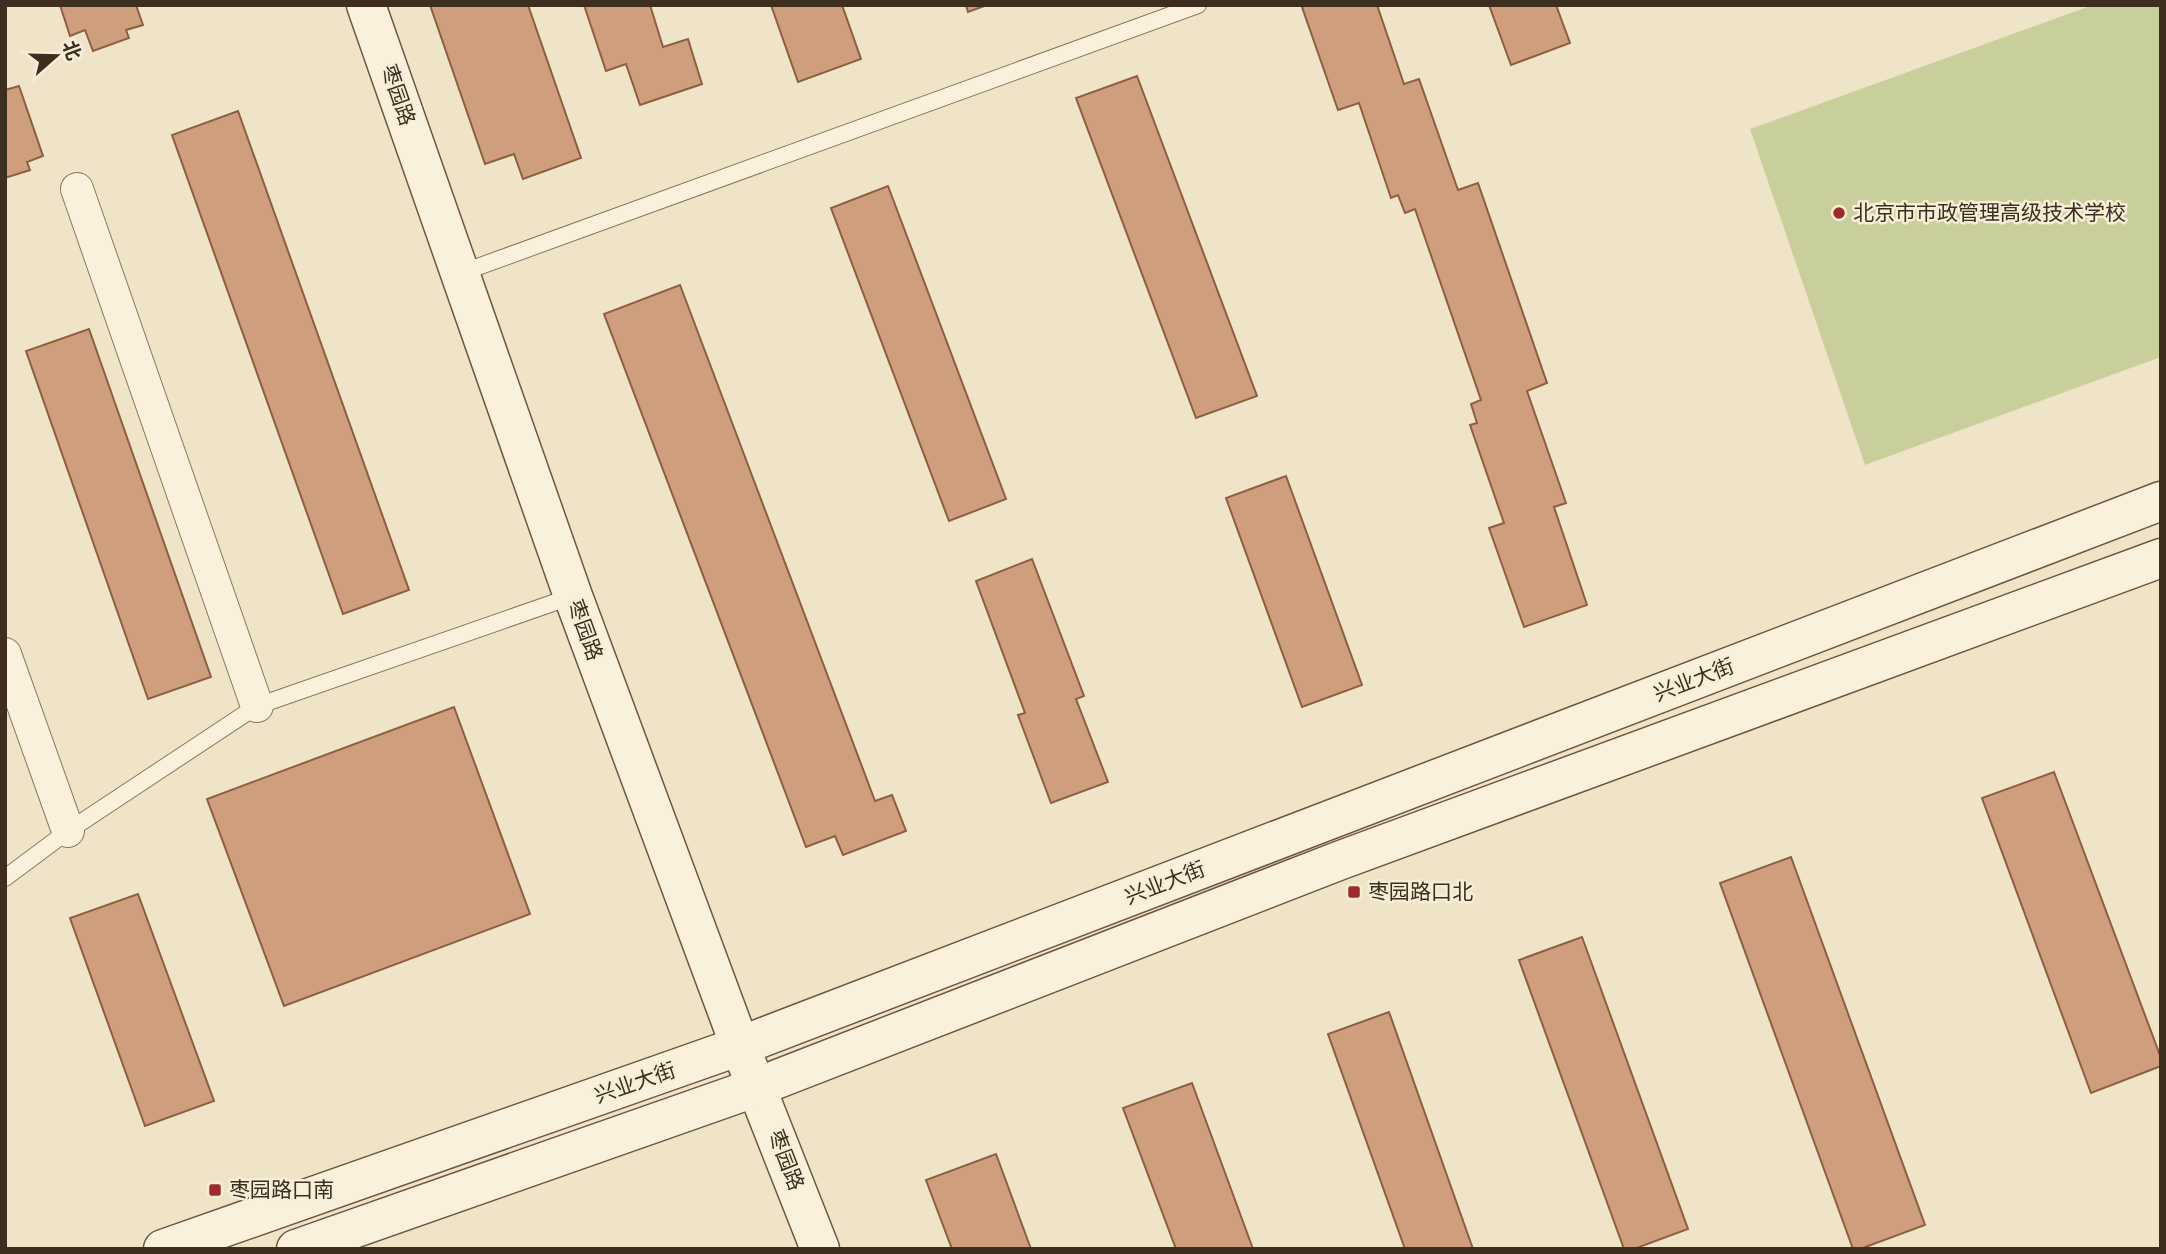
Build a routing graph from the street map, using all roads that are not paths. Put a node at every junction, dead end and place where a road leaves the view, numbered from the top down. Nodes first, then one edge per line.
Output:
1 (366, 5) edge
2 (1198, 5) edge
3 (78, 189) dead end
4 (461, 273) junction
5 (2161, 501) edge
6 (2161, 558) edge
7 (573, 596) junction
8 (5, 654) edge
9 (257, 706) junction
10 (68, 831) junction
11 (5, 878) edge
12 (740, 1046) junction
13 (757, 1087) junction
14 (163, 1249) edge
15 (296, 1249) edge
16 (820, 1249) edge

1 - 4 main road, 枣园路
2 - 4 lane
3 - 9 street
4 - 7 main road, 枣园路
5 - 12 main road, 兴业大街
6 - 13 main road, 兴业大街
7 - 9 lane
7 - 12 main road, 枣园路
8 - 10 street
9 - 10 lane
10 - 11 lane
12 - 13 main road, 枣园路
12 - 14 main road, 兴业大街
13 - 15 main road, 兴业大街
13 - 16 main road, 枣园路

